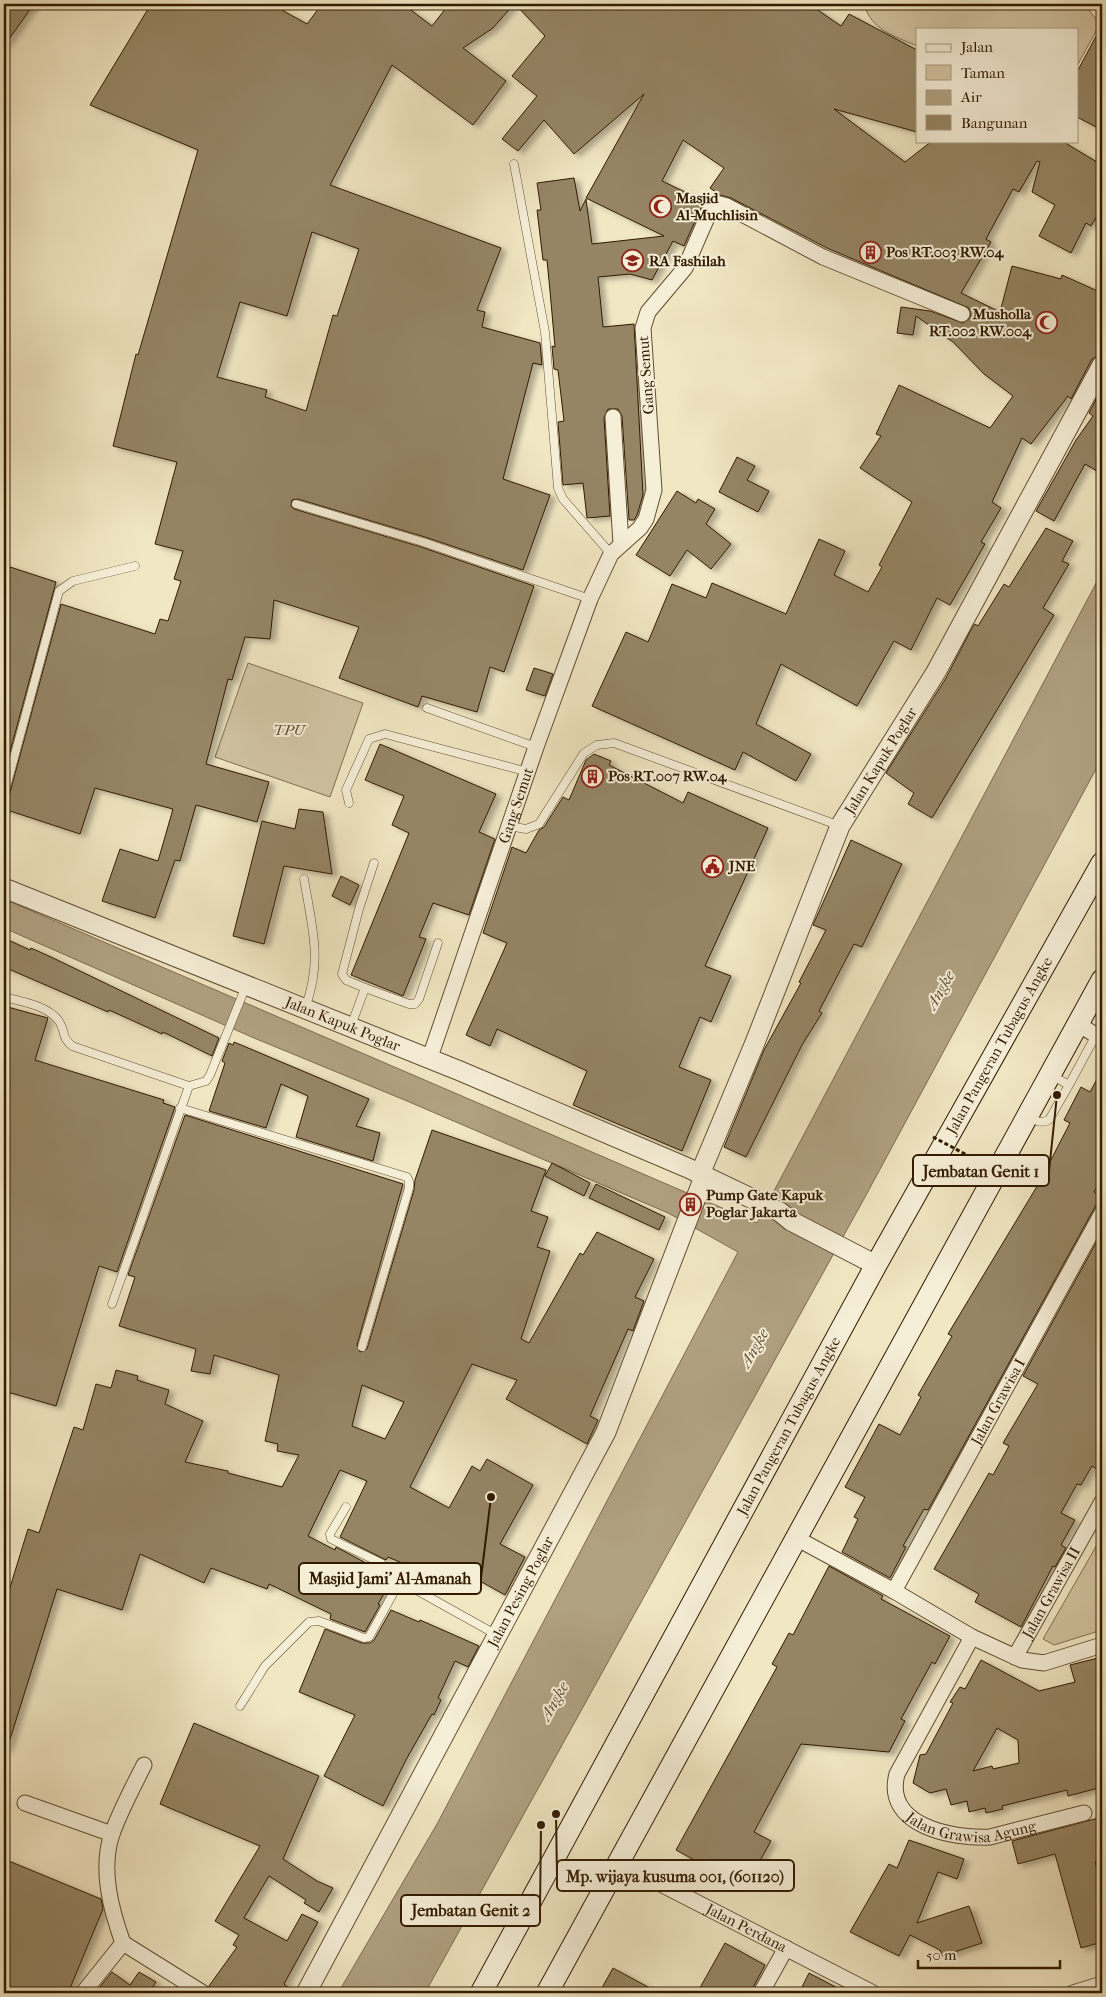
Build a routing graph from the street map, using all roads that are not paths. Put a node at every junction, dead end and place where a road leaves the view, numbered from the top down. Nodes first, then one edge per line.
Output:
1 (514, 164) dead end
2 (962, 314) dead end
3 (1102, 365) edge
4 (613, 416) dead end
5 (296, 504) dead end
6 (616, 549) junction
7 (135, 566) dead end
8 (590, 599) junction
9 (427, 708) dead end
10 (536, 747) junction
11 (528, 772) junction
12 (4, 794) edge
13 (349, 803) dead end
14 (509, 826) junction
15 (840, 826) junction
16 (374, 863) dead end
17 (1100, 870) edge
18 (304, 879) dead end
19 (4, 888) edge
20 (438, 943) dead end
21 (1102, 980) edge
22 (365, 988) junction
23 (244, 990) junction
24 (4, 997) edge
25 (305, 1008) junction
26 (1078, 1024) junction
27 (351, 1027) junction
28 (1099, 1037) edge
29 (429, 1060) junction
30 (1050, 1074) junction
31 (1068, 1085) junction
32 (189, 1086) junction
33 (180, 1108) junction
34 (1027, 1115) junction
35 (706, 1182) junction
36 (1102, 1213) edge
37 (868, 1261) junction
38 (112, 1304) dead end
39 (362, 1347) dead end
40 (1102, 1502) edge
41 (346, 1507) dead end
42 (796, 1538) junction
43 (400, 1581) junction
44 (894, 1591) junction
45 (497, 1635) junction
46 (972, 1637) junction
47 (1102, 1645) edge
48 (1015, 1657) junction
49 (240, 1706) dead end
50 (144, 1764) dead end
51 (25, 1803) dead end
52 (1084, 1813) dead end
53 (112, 1834) junction
54 (620, 1863) junction
55 (123, 1943) junction
56 (786, 1948) junction
57 (1102, 1984) edge
58 (83, 1993) edge
59 (203, 1993) edge
60 (306, 1993) edge
61 (481, 1993) edge
62 (547, 1993) edge
63 (761, 1993) edge
64 (873, 1993) edge
65 (1073, 1993) edge

1 - 6 lane
2 - 6 street, Gang Semut
3 - 15 street, Jalan Kapuk Poglar
4 - 6 street
5 - 8 lane
6 - 8 street, Gang Semut
7 - 12 lane
8 - 10 street, Gang Semut
9 - 10 lane
10 - 11 street, Gang Semut
11 - 13 lane
11 - 14 street, Gang Semut
14 - 15 lane
14 - 29 street, Gang Semut
15 - 35 street, Jalan Kapuk Poglar
16 - 22 lane
17 - 37 main road, Jalan Pangeran Tubagus Angke
18 - 25 lane
19 - 23 street, Jalan Kapuk Poglar
20 - 22 lane
21 - 26 main road
22 - 27 lane
23 - 25 street, Jalan Kapuk Poglar
23 - 32 lane
24 - 32 lane
25 - 27 street, Jalan Kapuk Poglar
26 - 28 street
26 - 30 main road
27 - 29 street, Jalan Kapuk Poglar
28 - 31 lane
29 - 35 street, Jalan Kapuk Poglar
30 - 31 lane
30 - 34 main road
31 - 34 lane
32 - 33 lane
33 - 38 lane
33 - 39 lane
34 - 42 main road
35 - 37 street
35 - 45 street, Jalan Pesing Poglar
36 - 44 street, Jalan Grawisa I
37 - 61 main road, Jalan Pangeran Tubagus Angke
40 - 48 street, Jalan Grawisa II
41 - 43 lane
42 - 44 street
42 - 54 main road
43 - 45 lane
43 - 49 lane
44 - 46 street
45 - 60 street, Jalan Pesing Poglar
46 - 48 street
46 - 52 street, Jalan Grawisa Agung
47 - 48 street
50 - 53 street
51 - 53 street
53 - 55 street
54 - 56 street, Jalan Perdana
54 - 62 main road
55 - 58 street
55 - 59 street
56 - 63 street
56 - 64 street, Jalan Perdana
57 - 65 street

